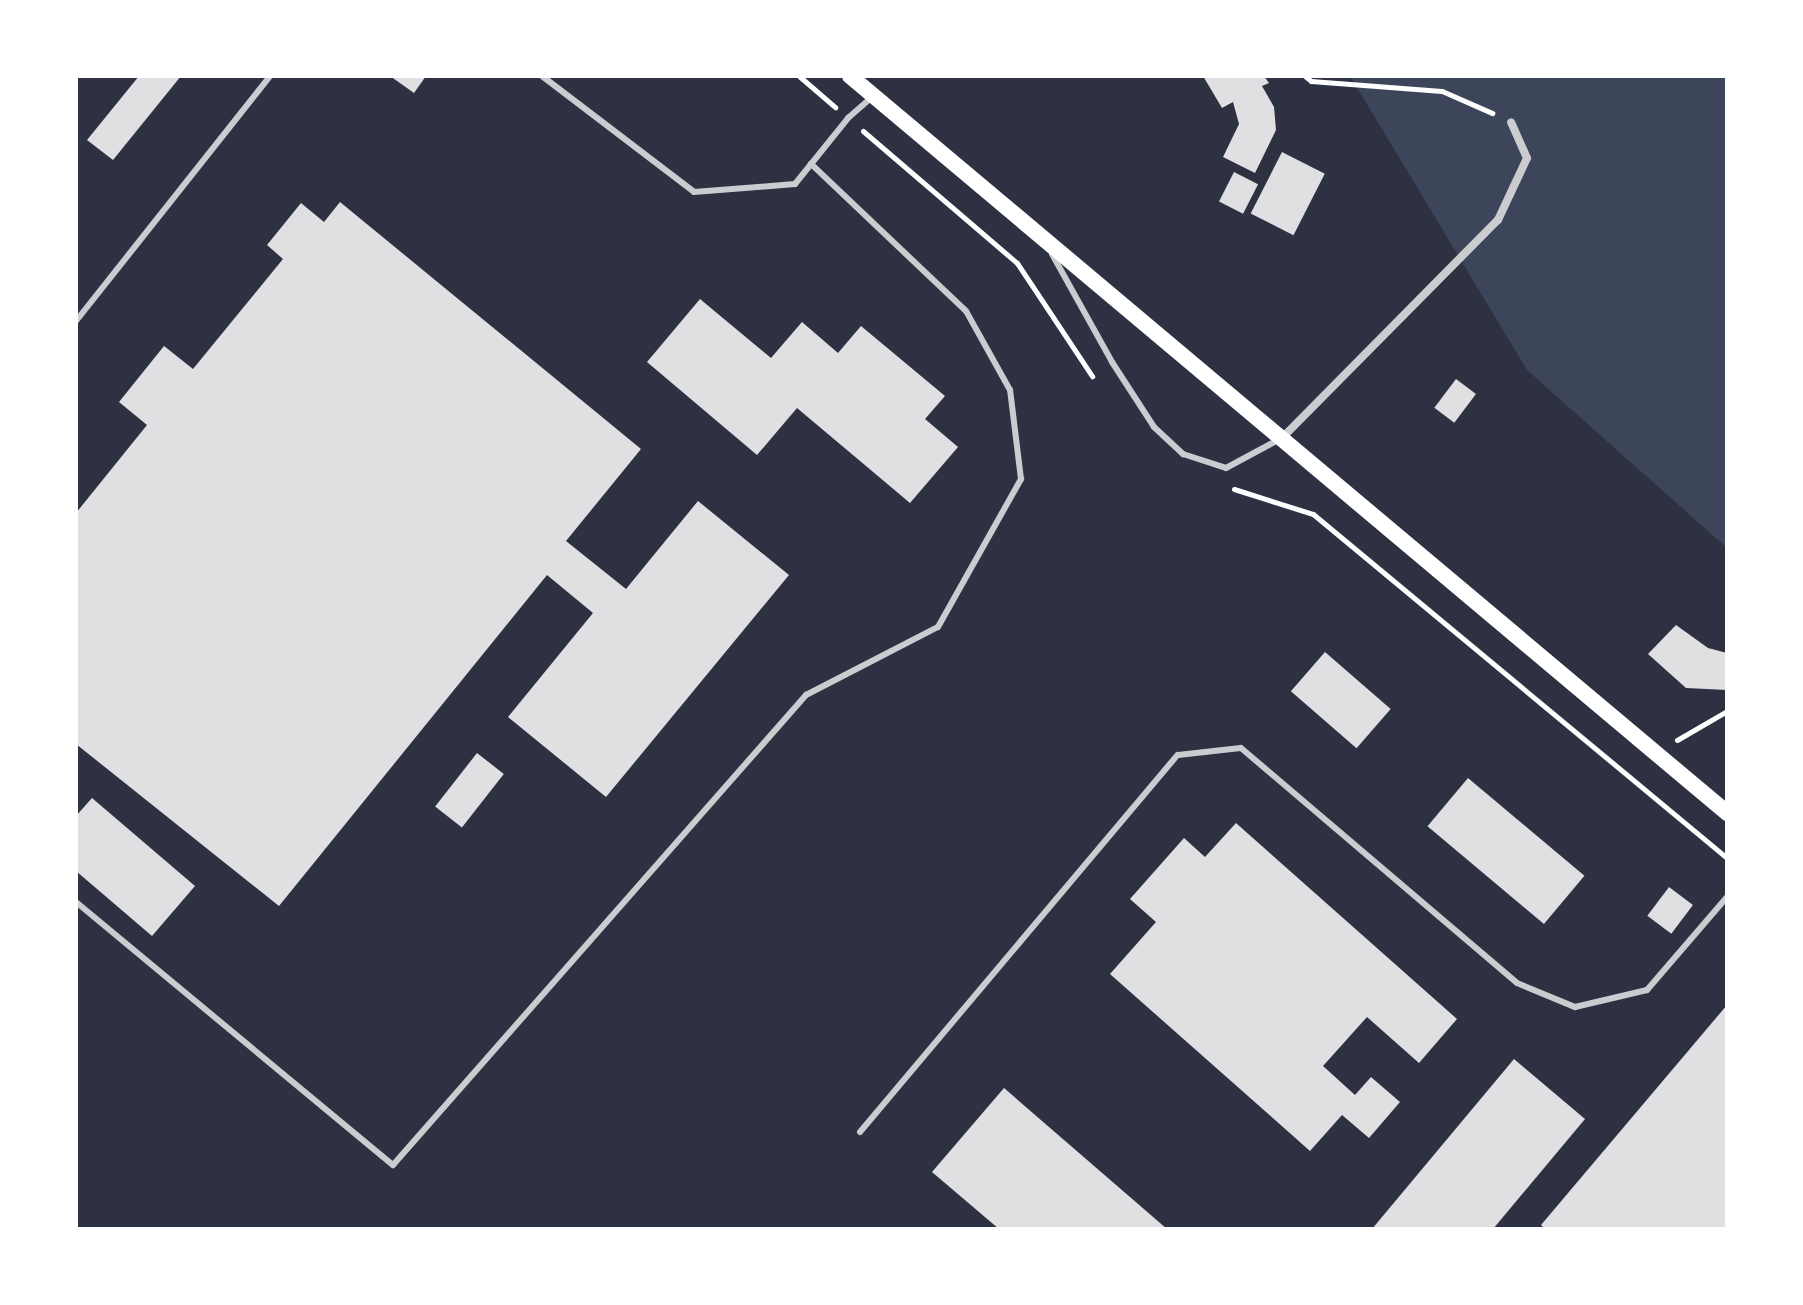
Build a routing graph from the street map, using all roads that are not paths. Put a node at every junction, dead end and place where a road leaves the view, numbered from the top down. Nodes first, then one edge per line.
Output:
1 (270, 76) edge
2 (542, 76) edge
3 (850, 76) edge
4 (874, 96) junction
5 (1511, 122) road end
6 (811, 164) junction
7 (1044, 240) junction
8 (76, 321) edge
9 (1282, 438) junction
10 (1727, 813) edge
11 (1727, 897) edge
12 (76, 902) edge
13 (860, 1132) dead end

1 - 8 lane
2 - 6 lane
3 - 4 main road
4 - 6 lane
4 - 7 main road
5 - 9 street
6 - 12 lane
7 - 9 main road
7 - 9 lane
9 - 10 main road
11 - 13 lane

